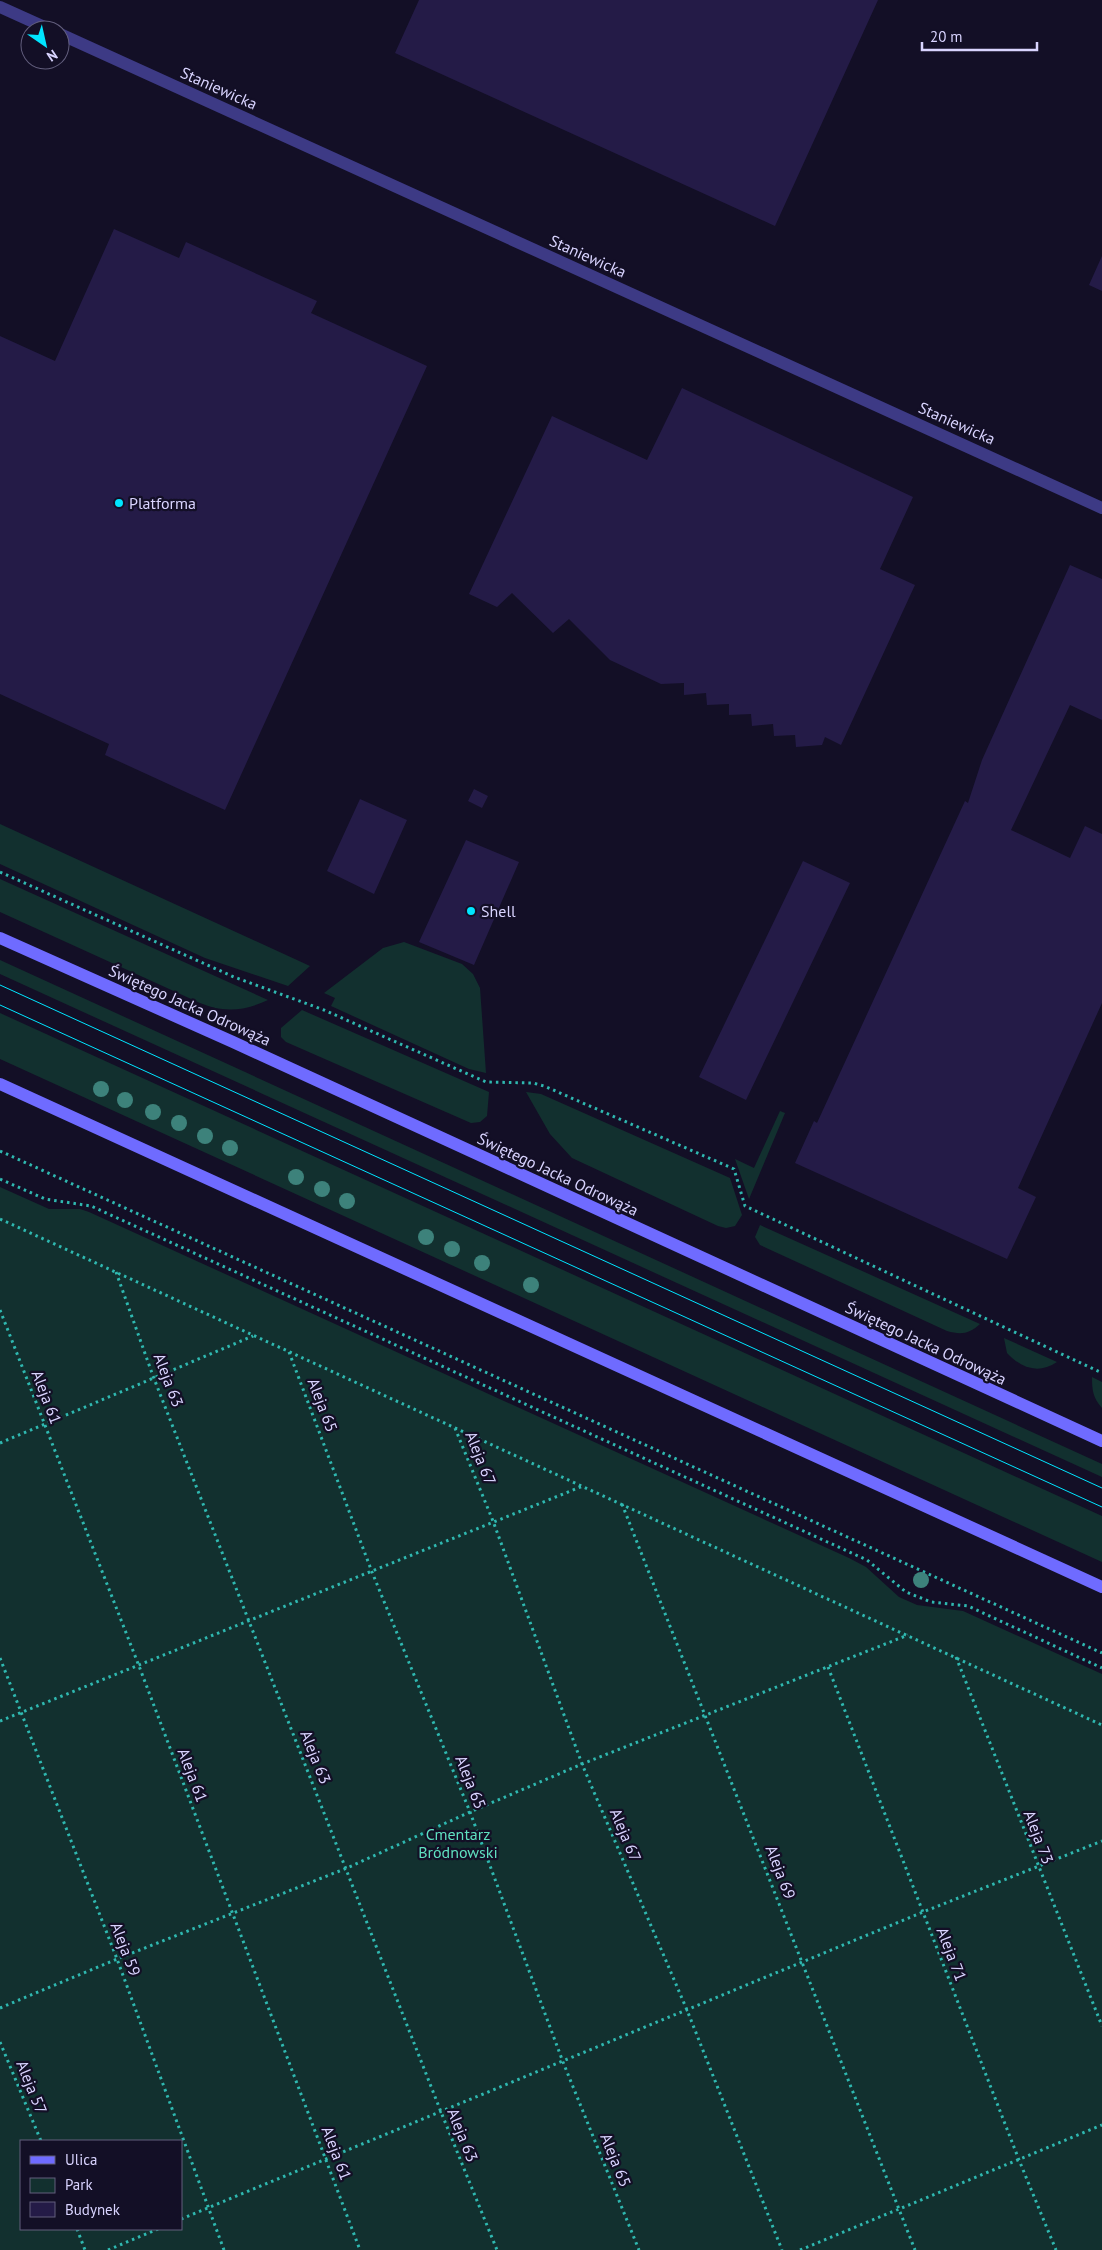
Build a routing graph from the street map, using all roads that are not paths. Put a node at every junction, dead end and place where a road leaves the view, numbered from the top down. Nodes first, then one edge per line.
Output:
1 (0, 7) edge
2 (29, 20) edge
3 (70, 39) edge
4 (1102, 508) edge
5 (0, 938) edge
6 (0, 1084) edge
7 (1102, 1441) edge
8 (1102, 1587) edge

1 - 2 street
3 - 4 street, Staniewicka
5 - 7 main road, Świętego Jacka Odrowąża
6 - 8 main road

